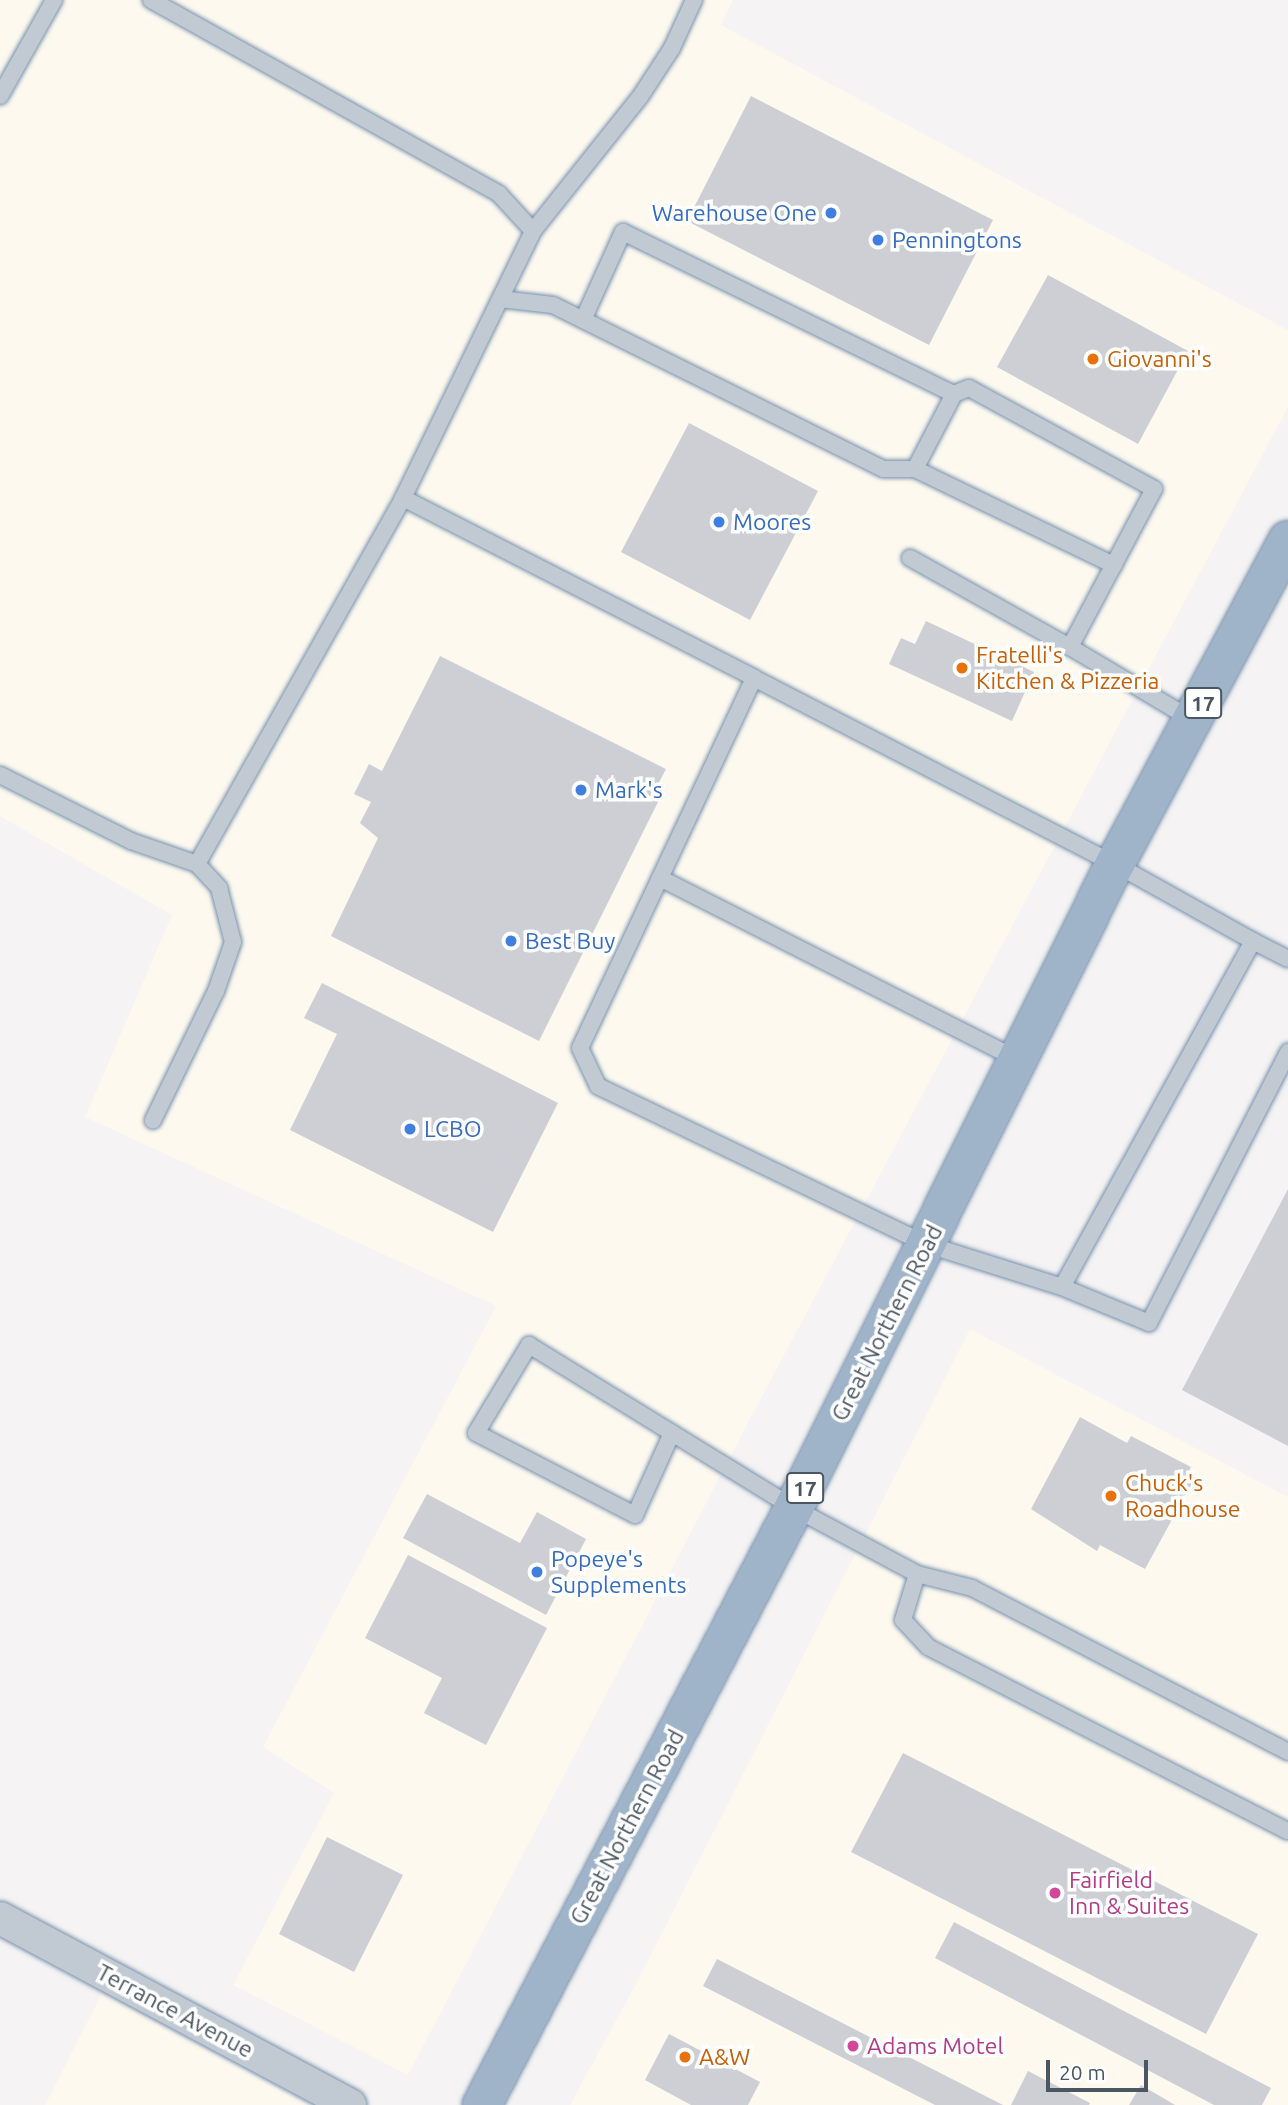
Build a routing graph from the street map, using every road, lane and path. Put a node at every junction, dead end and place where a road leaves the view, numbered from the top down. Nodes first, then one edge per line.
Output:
1 (54, 0) edge
2 (151, 0) edge
3 (694, 0) edge
4 (0, 96) edge
5 (533, 231) junction
6 (500, 299) junction
7 (583, 320) junction
8 (954, 394) junction
9 (915, 469) junction
10 (403, 498) junction
11 (1288, 540) edge
12 (911, 558) dead end
13 (1114, 565) junction
14 (1070, 647) junction
15 (754, 678) junction
16 (1194, 721) junction
17 (0, 775) edge
18 (197, 864) junction
19 (1115, 864) junction
20 (660, 878) junction
21 (1252, 941) junction
22 (1288, 959) edge
23 (1288, 1052) edge
24 (1018, 1060) junction
25 (153, 1120) dead end
26 (926, 1244) junction
27 (1062, 1287) junction
28 (672, 1433) junction
29 (794, 1508) junction
30 (917, 1574) junction
31 (1288, 1752) edge
32 (1288, 1831) edge
33 (0, 1918) edge
34 (350, 2105) edge
35 (482, 2105) edge

1 - 4 lane
2 - 5 lane
3 - 5 lane
5 - 6 lane
6 - 7 lane
6 - 10 lane
7 - 8 lane
7 - 9 lane
8 - 9 lane
8 - 13 lane
9 - 13 lane
10 - 15 lane
10 - 18 lane
11 - 16 highway, Great Northern Road / 17
12 - 14 lane
13 - 14 lane
14 - 16 lane
15 - 19 lane
15 - 20 lane
16 - 19 highway, Great Northern Road / 17
17 - 18 lane
18 - 25 lane
19 - 21 lane
19 - 24 highway, Great Northern Road / 17
20 - 24 lane
20 - 26 lane
21 - 22 lane
21 - 27 lane
23 - 27 lane
24 - 26 highway, Great Northern Road / 17
26 - 27 lane
26 - 29 highway, Great Northern Road / 17
28 - 28 lane
28 - 29 lane
29 - 30 lane
29 - 35 highway, Great Northern Road / 17
30 - 31 lane
30 - 32 lane
33 - 34 street, Terrance Avenue

